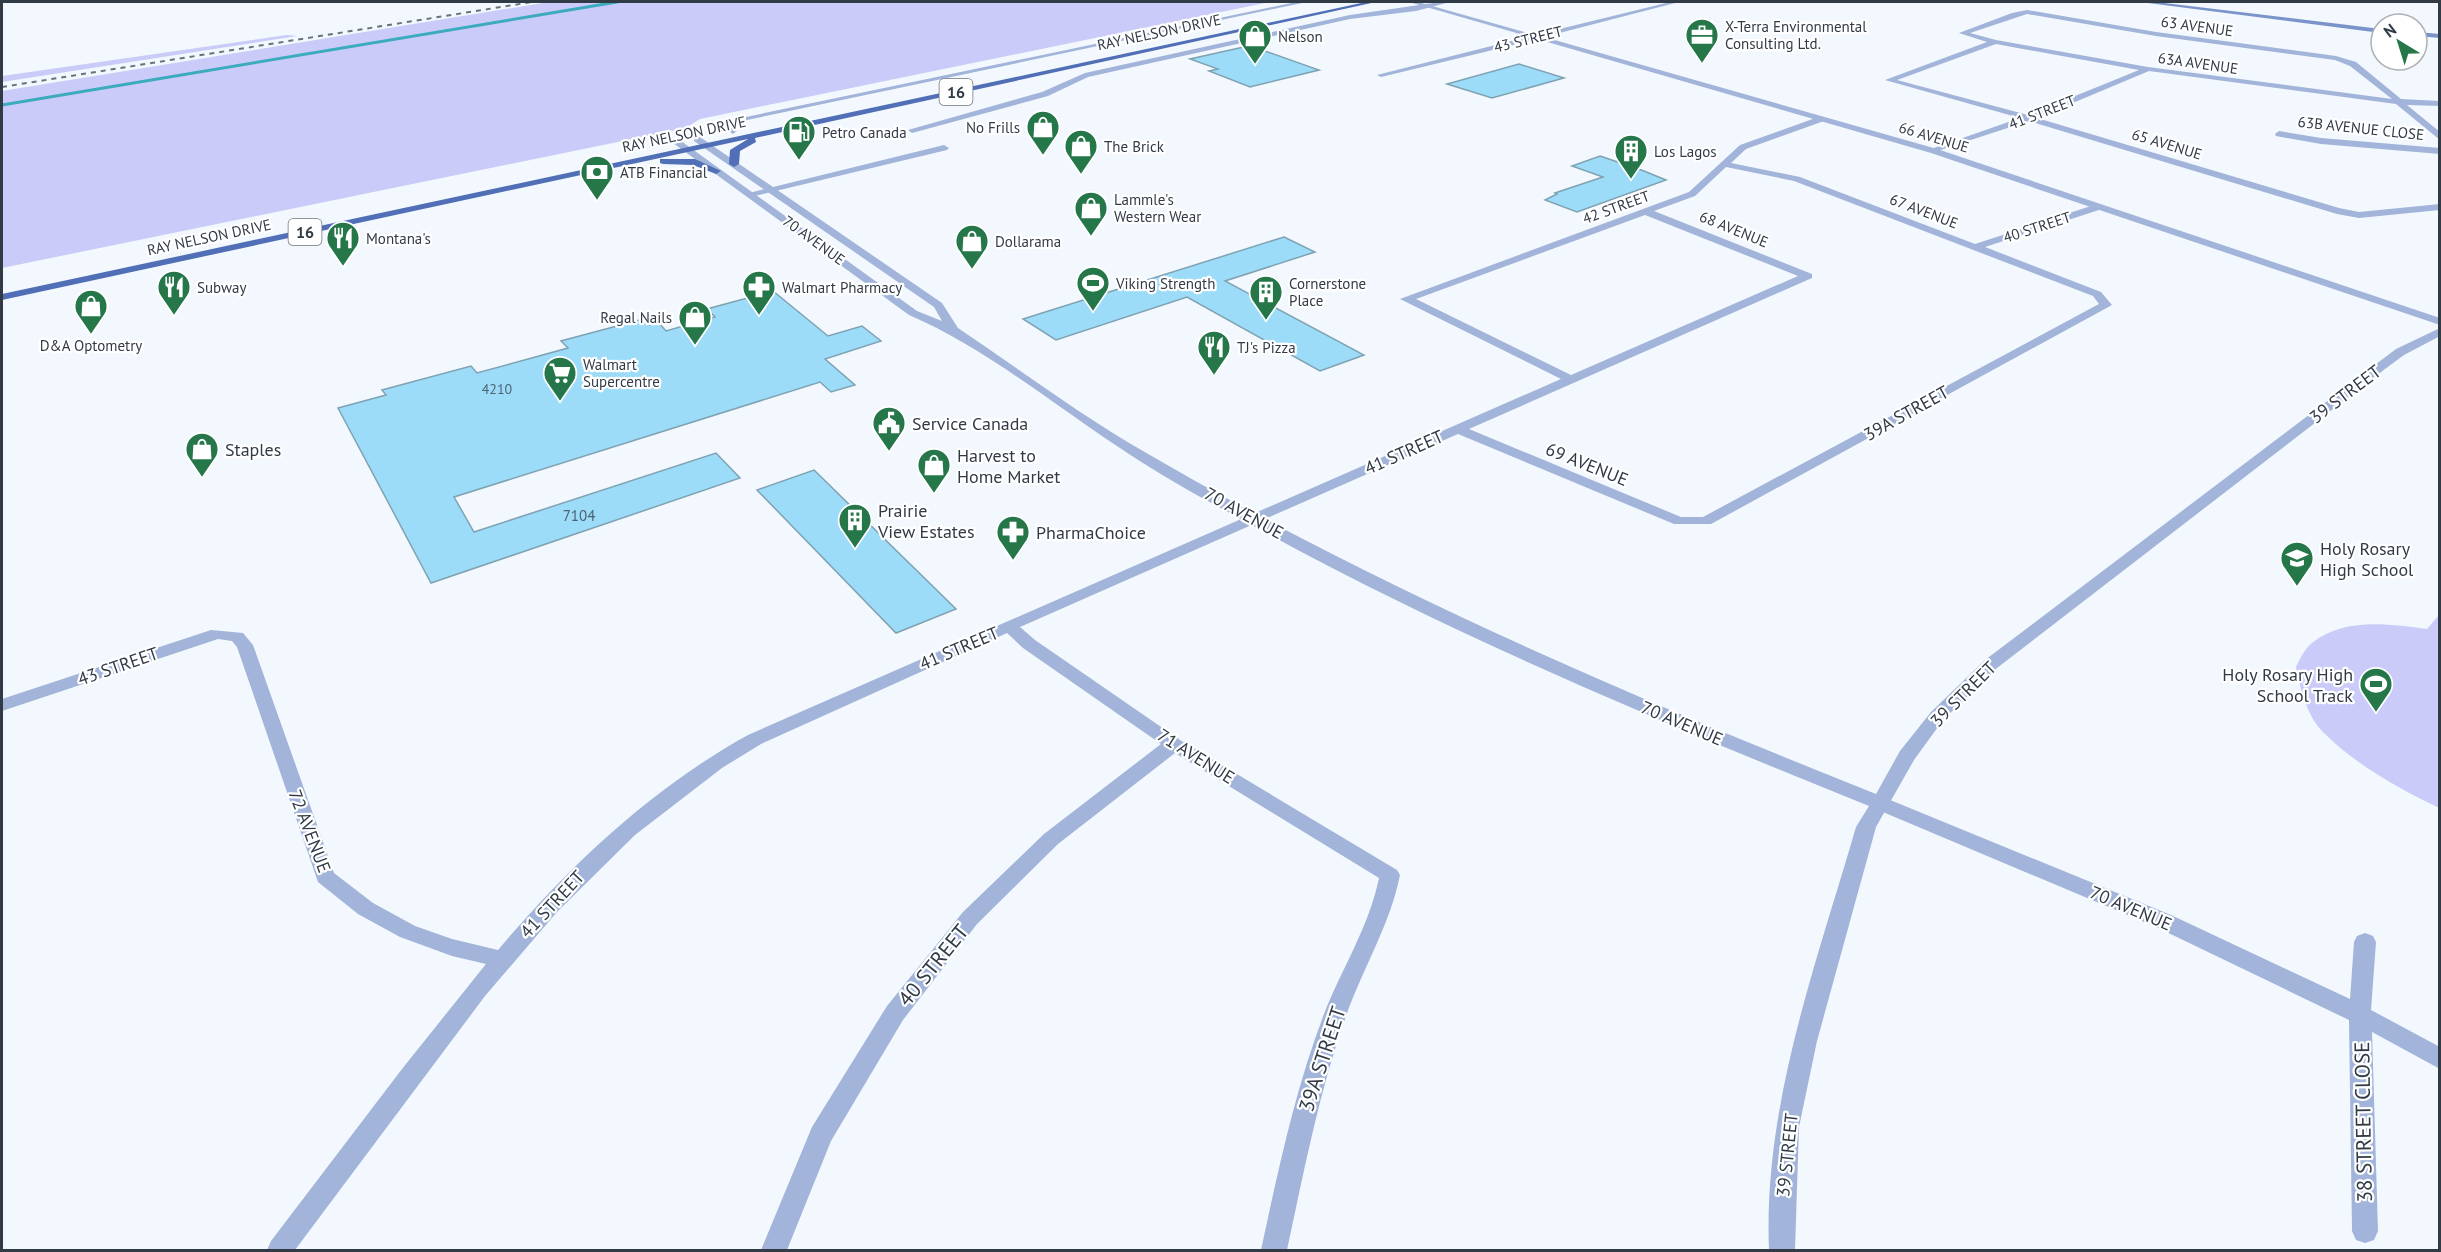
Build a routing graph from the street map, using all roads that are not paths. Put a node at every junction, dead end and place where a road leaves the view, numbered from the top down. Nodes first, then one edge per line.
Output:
1 (1304, 2) edge
2 (1346, 2) edge
3 (1373, 2) edge
4 (1413, 2) edge
5 (1447, 2) edge
6 (1676, 2) edge
7 (2143, 2) edge
8 (2172, 2) edge
9 (2432, 2) edge
10 (2439, 2) edge
11 (1428, 6) junction
12 (2369, 25) edge
13 (2369, 30) edge
14 (1535, 37) junction
15 (1995, 42) junction
16 (2148, 69) junction
17 (1381, 75) dead end
18 (2399, 102) junction
19 (2439, 104) edge
20 (2029, 118) junction
21 (1821, 119) junction
22 (798, 125) junction
23 (733, 131) junction
24 (2279, 134) dead end
25 (2439, 137) edge
26 (701, 142) junction
27 (682, 146) junction
28 (2439, 151) edge
29 (1934, 152) junction
30 (734, 164) junction
31 (1724, 164) junction
32 (608, 166) junction
33 (716, 171) junction
34 (773, 189) junction
35 (750, 194) junction
36 (2098, 207) junction
37 (2439, 207) edge
38 (1647, 212) junction
39 (1976, 247) junction
40 (1808, 276) joint
41 (2, 286) edge
42 (2, 297) edge
43 (2106, 305) joint
44 (2439, 322) edge
45 (953, 330) junction
46 (2439, 331) edge
47 (1570, 379) junction
48 (1457, 429) junction
49 (1254, 519) junction
50 (1706, 521) joint
51 (1010, 626) junction
52 (237, 637) joint
53 (2, 705) edge
54 (1174, 744) junction
55 (1878, 802) junction
56 (1390, 875) joint
57 (2365, 942) dead end
58 (501, 959) junction
59 (2360, 1012) junction
60 (2439, 1059) edge
61 (2365, 1231) dead end
62 (280, 1251) edge
63 (774, 1251) edge
64 (1274, 1251) edge
65 (1782, 1251) edge

1 - 23 street
2 - 23 highway, RAY NELSON DRIVE / 16
3 - 22 highway, RAY NELSON DRIVE / 16
4 - 11 street, 66 AVENUE
5 - 11 street
6 - 14 street, 43 STREET
7 - 13 main road
8 - 12 main road
9 - 10 street
11 - 14 street, 66 AVENUE
11 - 34 street
14 - 17 street, 43 STREET
14 - 21 street, 66 AVENUE
15 - 16 street, 63A AVENUE
15 - 18 street, 63 AVENUE
15 - 20 street, 65 AVENUE
16 - 18 street, 63A AVENUE
16 - 20 street, 41 STREET
18 - 19 street, 63A AVENUE
18 - 25 street
20 - 29 street, 41 STREET
20 - 37 street, 65 AVENUE
21 - 29 street, 66 AVENUE
21 - 31 street, 42 STREET
22 - 26 highway, RAY NELSON DRIVE / 16
22 - 30 highway
23 - 26 highway, RAY NELSON DRIVE / 16
24 - 28 street, 63B AVENUE CLOSE
26 - 27 highway, RAY NELSON DRIVE / 16
26 - 30 street, 70 AVENUE
27 - 32 highway, RAY NELSON DRIVE / 16
27 - 33 street, 70 AVENUE
27 - 41 highway, RAY NELSON DRIVE / 16
29 - 36 street, 66 AVENUE
30 - 34 street, 70 AVENUE
31 - 38 street, 42 STREET
31 - 39 street, 67 AVENUE
32 - 33 highway
32 - 42 highway, RAY NELSON DRIVE / 16
33 - 35 street, 70 AVENUE
34 - 35 street
34 - 45 street, 70 AVENUE
35 - 45 street, 70 AVENUE
36 - 39 street, 40 STREET
36 - 44 street, 66 AVENUE
38 - 40 street, 68 AVENUE
38 - 47 street, 42 STREET
39 - 43 street, 67 AVENUE
40 - 47 street, 41 STREET
43 - 50 street, 39A STREET
45 - 49 street, 70 AVENUE
46 - 55 street, 39 STREET
47 - 48 street, 41 STREET
48 - 49 street, 41 STREET
48 - 50 street, 69 AVENUE
49 - 51 street, 41 STREET
49 - 55 street, 70 AVENUE
51 - 54 street, 71 AVENUE
51 - 58 street, 41 STREET
52 - 53 street, 43 STREET
52 - 58 street, 72 AVENUE
54 - 56 street, 71 AVENUE
54 - 63 street, 40 STREET
55 - 59 street, 70 AVENUE
55 - 65 street, 39 STREET
56 - 64 street, 39A STREET
57 - 59 street, 38 STREET CLOSE
58 - 62 street, 41 STREET
59 - 60 street, 70 AVENUE
59 - 61 street, 38 STREET CLOSE

